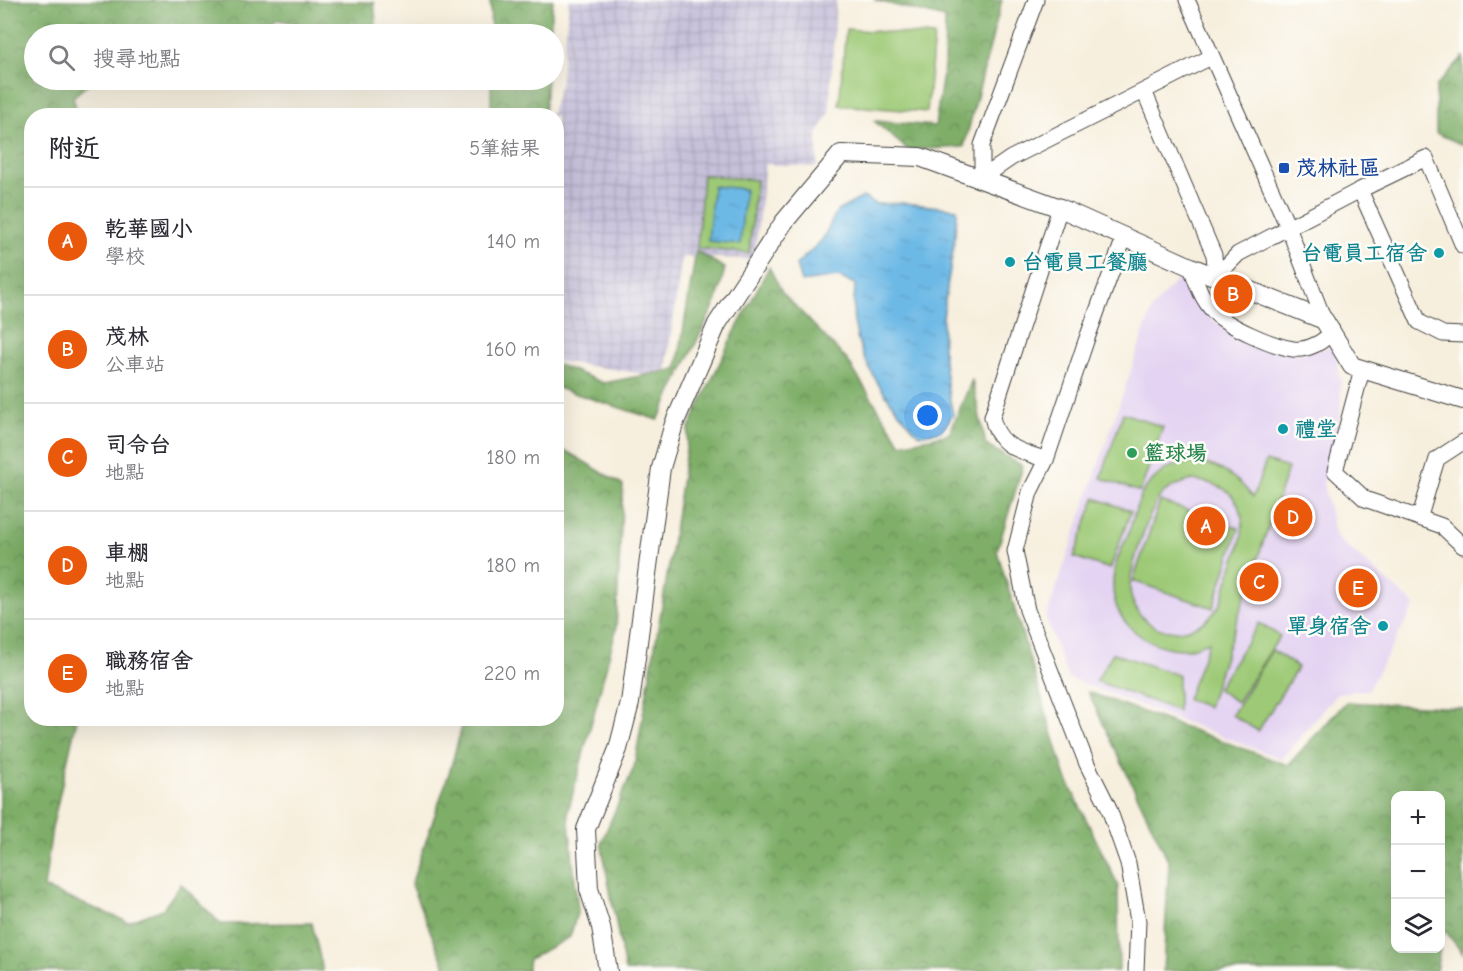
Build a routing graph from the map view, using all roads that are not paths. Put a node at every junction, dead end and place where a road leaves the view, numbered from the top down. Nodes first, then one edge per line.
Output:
1 (1036, 0) edge
2 (1187, 0) edge
3 (1211, 57) junction
4 (1144, 91) junction
5 (982, 178) junction
6 (1360, 190) junction
7 (1060, 208) junction
8 (1288, 227) junction
9 (1124, 238) junction
10 (1463, 246) edge
11 (1191, 267) junction
12 (1216, 277) junction
13 (1328, 325) junction
14 (1463, 335) edge
15 (1362, 370) junction
16 (1463, 400) edge
17 (1463, 442) edge
18 (1047, 460) junction
19 (1420, 516) junction
20 (1463, 546) edge
21 (608, 971) edge
22 (1136, 971) edge

1 - 5 street
2 - 3 street
3 - 4 street
3 - 8 street
4 - 5 street
4 - 12 street
5 - 7 street
5 - 21 street
6 - 8 street
6 - 10 street
6 - 14 street
7 - 9 street
7 - 18 street
8 - 12 street
8 - 13 street
9 - 11 street
9 - 18 street
11 - 12 street
11 - 13 street
12 - 13 street
13 - 15 street
15 - 16 street
15 - 19 street
17 - 19 street
18 - 22 street
19 - 20 street

